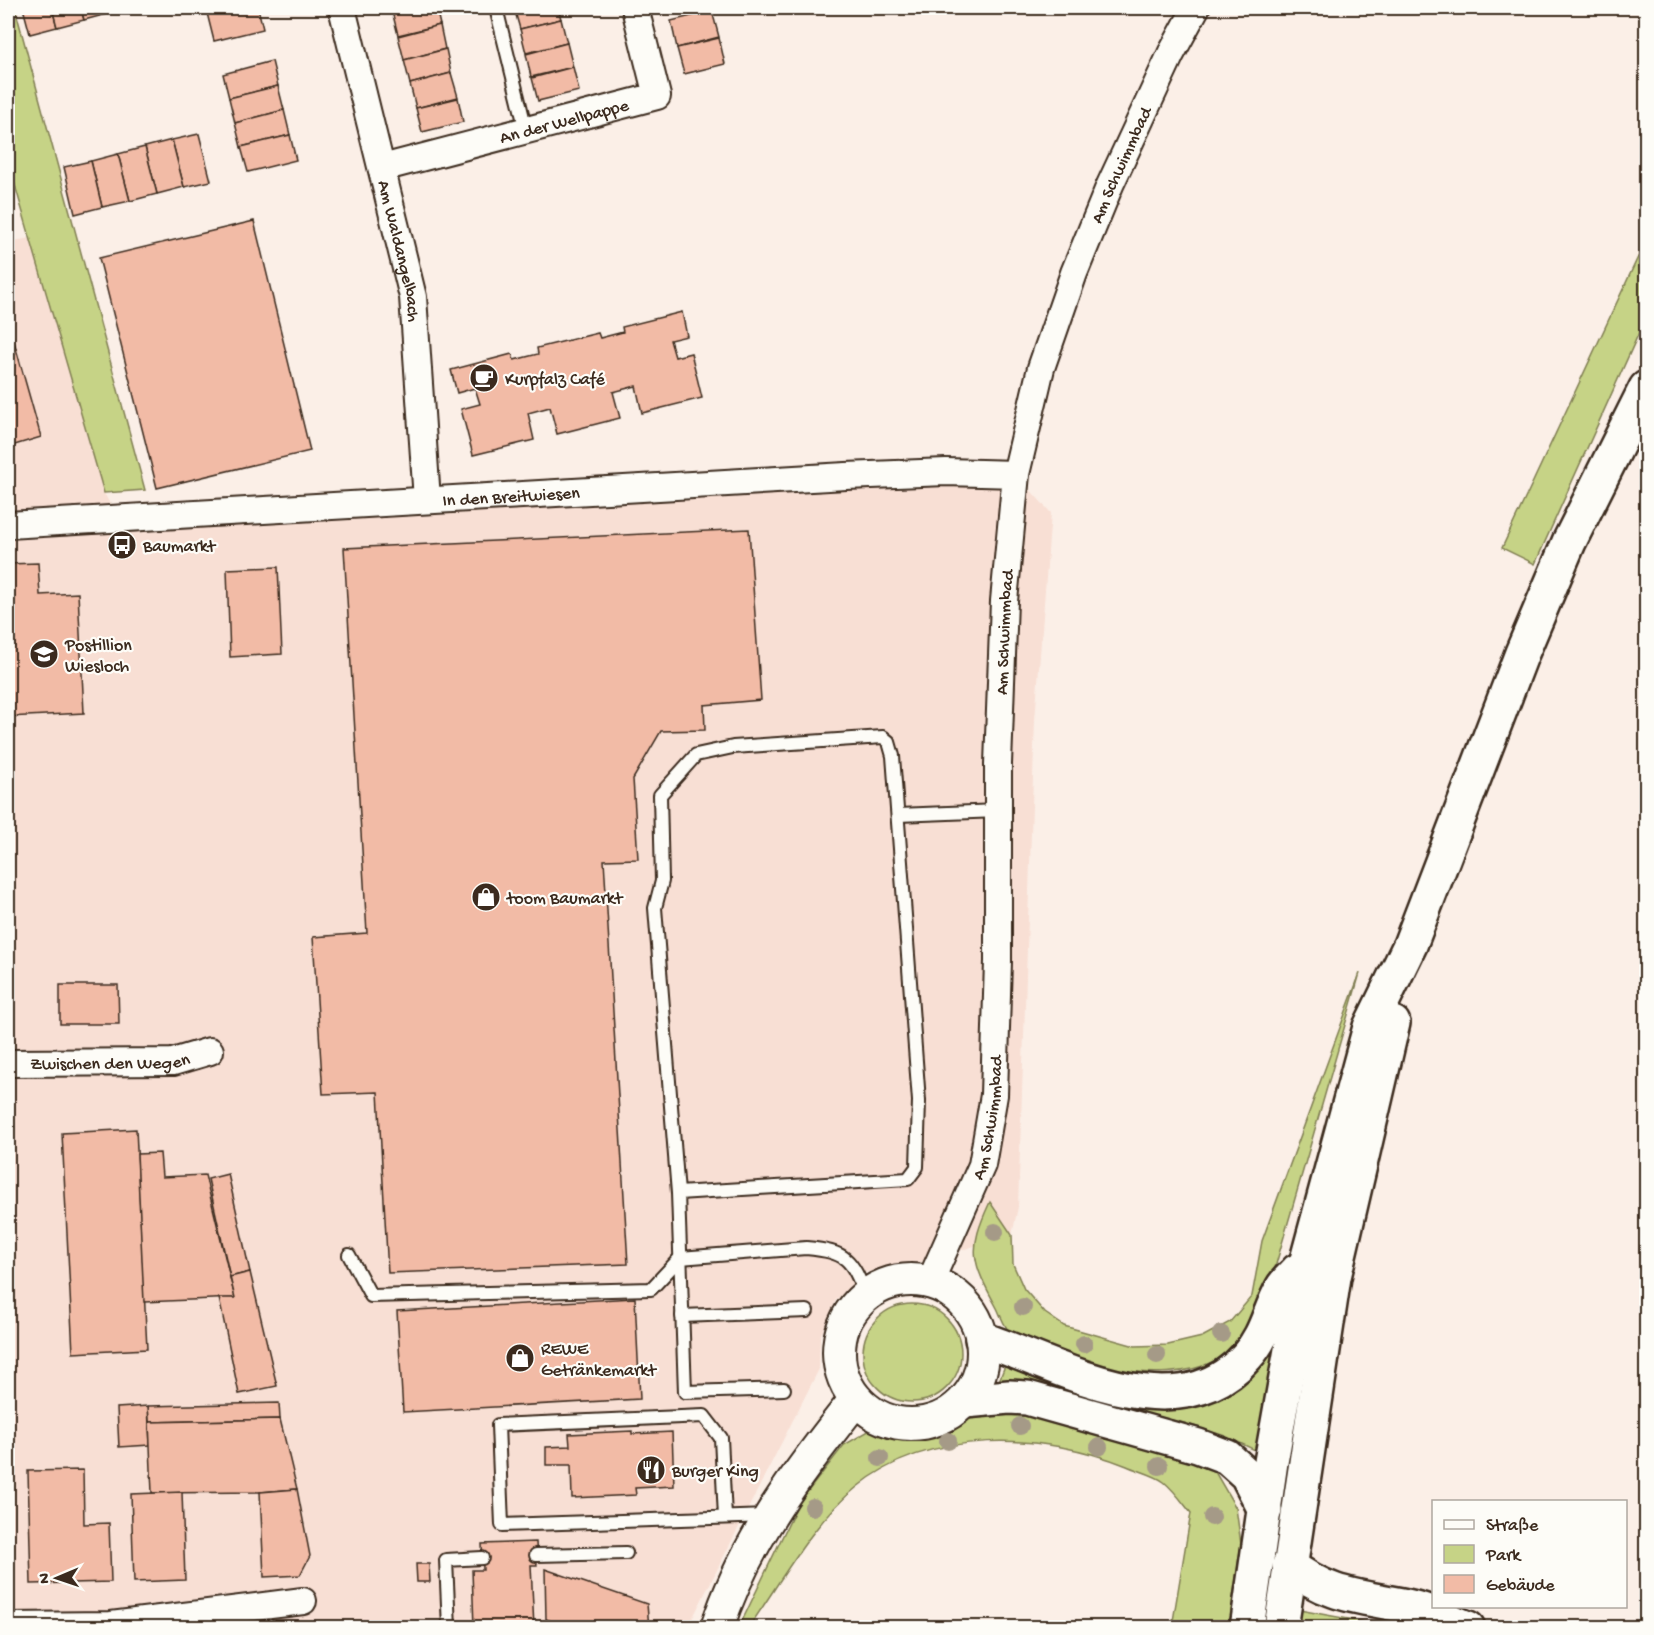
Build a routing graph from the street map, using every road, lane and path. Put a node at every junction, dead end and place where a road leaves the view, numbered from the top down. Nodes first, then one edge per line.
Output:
1 (342, 8) edge
2 (496, 8) edge
3 (636, 8) edge
4 (1196, 8) edge
5 (526, 130) junction
6 (382, 168) junction
7 (1647, 388) edge
8 (1016, 474) junction
9 (427, 500) junction
10 (8, 525) edge
11 (998, 811) junction
12 (898, 815) junction
13 (1410, 945) junction
14 (210, 1051) dead end
15 (8, 1063) edge
16 (678, 1193) junction
17 (349, 1255) dead end
18 (680, 1258) junction
19 (1307, 1260) junction
20 (930, 1282) junction
21 (866, 1296) junction
22 (807, 1311) dead end
23 (682, 1316) junction
24 (982, 1339) junction
25 (784, 1389) dead end
26 (856, 1399) junction
27 (965, 1401) junction
28 (1265, 1510) junction
29 (770, 1515) junction
30 (725, 1517) junction
31 (626, 1553) dead end
32 (536, 1554) dead end
33 (482, 1558) dead end
34 (1289, 1565) junction
35 (303, 1601) dead end
36 (8, 1626) edge
37 (449, 1628) edge
38 (717, 1628) edge
39 (1247, 1628) edge
40 (1281, 1628) edge
41 (1468, 1628) edge

1 - 6 street, Am Waldangelbach
2 - 5 lane
3 - 5 street, An der Wellpappe
4 - 8 street, Am Schwimmbad
5 - 6 street, An der Wellpappe
6 - 9 street, Am Waldangelbach
7 - 13 main road
8 - 9 street, In den Breitwiesen
8 - 11 street, Am Schwimmbad
9 - 10 street, In den Breitwiesen
11 - 12 lane
11 - 20 street, Am Schwimmbad
12 - 16 lane
12 - 16 lane
13 - 19 main road
13 - 34 main road
14 - 15 street, Zwischen den Wegen
16 - 18 lane
17 - 18 lane
18 - 21 lane
18 - 23 lane
19 - 24 main road
19 - 28 main road
20 - 21 street
20 - 24 street
21 - 26 street
22 - 23 lane
23 - 25 lane
24 - 27 street
26 - 27 street
26 - 29 street
27 - 28 main road
28 - 39 main road
29 - 30 lane
29 - 38 street
30 - 30 lane
31 - 32 lane
33 - 37 lane
34 - 40 main road
34 - 41 main road
35 - 36 street

